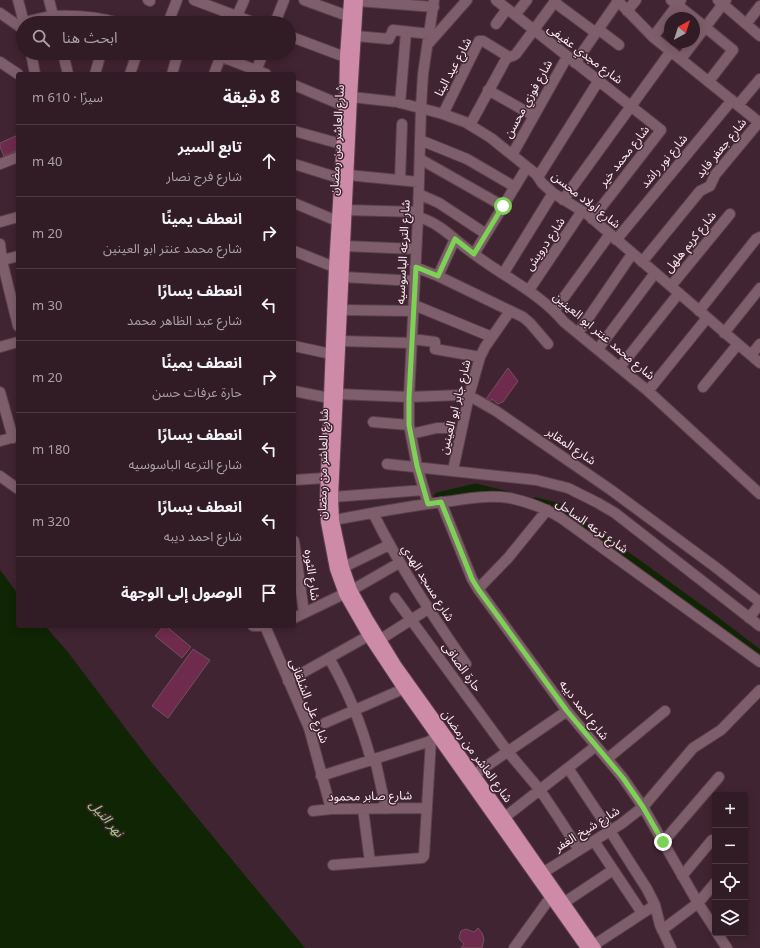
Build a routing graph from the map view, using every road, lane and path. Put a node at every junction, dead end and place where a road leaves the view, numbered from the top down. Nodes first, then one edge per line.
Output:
1 (18, 0) edge
2 (49, 0) edge
3 (177, 0) edge
4 (194, 0) edge
5 (244, 0) edge
6 (284, 0) edge
7 (304, 0) edge
8 (355, 0) edge
9 (467, 0) edge
10 (496, 0) edge
11 (526, 0) edge
12 (617, 0) edge
13 (636, 0) edge
14 (555, 1) edge
15 (722, 1) edge
16 (676, 2) edge
17 (434, 3) edge
18 (760, 6) edge
19 (627, 11) junction
20 (511, 12) junction
21 (687, 12) edge
22 (0, 13) edge
23 (22, 16) edge
24 (53, 16) edge
25 (171, 16) edge
26 (228, 16) edge
27 (238, 16) edge
28 (278, 16) edge
29 (348, 16) junction
30 (16, 21) edge
31 (700, 23) edge
32 (496, 24) dead end
33 (746, 24) junction
34 (705, 27) junction
35 (533, 30) junction
36 (597, 31) junction
37 (406, 32) junction
38 (356, 36) junction
39 (760, 36) edge
40 (653, 37) junction
41 (429, 38) junction
42 (296, 39) edge
43 (619, 45) dead end
44 (671, 51) junction
45 (345, 57) junction
46 (509, 57) junction
47 (681, 59) junction
48 (32, 60) edge
49 (65, 60) edge
50 (99, 60) edge
51 (135, 60) edge
52 (176, 60) edge
53 (217, 60) edge
54 (231, 60) edge
55 (262, 60) edge
56 (571, 60) junction
57 (0, 62) edge
58 (35, 72) edge
59 (68, 72) edge
60 (96, 72) edge
61 (131, 72) edge
62 (173, 72) edge
63 (214, 72) edge
64 (257, 72) edge
65 (259, 72) edge
66 (16, 73) edge
67 (760, 79) edge
68 (599, 80) junction
69 (709, 82) junction
70 (296, 86) edge
71 (488, 90) junction
72 (352, 97) junction
73 (735, 102) junction
74 (400, 103) junction
75 (344, 106) junction
76 (631, 106) junction
77 (421, 107) junction
78 (443, 114) junction
79 (534, 116) junction
80 (759, 123) edge
81 (402, 124) dead end
82 (470, 125) junction
83 (660, 128) joint
84 (296, 132) edge
85 (420, 140) junction
86 (341, 144) junction
87 (512, 155) junction
88 (16, 158) edge
89 (420, 160) junction
90 (0, 164) edge
91 (296, 164) edge
92 (528, 167) junction
93 (343, 176) junction
94 (538, 177) junction
95 (400, 180) junction
96 (419, 182) junction
97 (515, 187) junction
98 (553, 193) junction
99 (419, 194) junction
100 (563, 200) junction
101 (296, 204) edge
102 (503, 206) junction
103 (346, 210) junction
104 (582, 211) junction
105 (730, 214) dead end
106 (418, 215) junction
107 (16, 218) edge
108 (592, 219) junction
109 (337, 221) junction
110 (0, 222) edge
111 (486, 234) junction
112 (613, 237) junction
113 (760, 237) edge
114 (455, 239) junction
115 (0, 244) edge
116 (344, 246) junction
117 (416, 249) junction
118 (296, 252) edge
119 (474, 254) junction
120 (632, 254) junction
121 (16, 257) edge
122 (1, 261) edge
123 (642, 262) junction
124 (334, 267) junction
125 (416, 267) junction
126 (655, 273) junction
127 (503, 274) junction
128 (438, 276) junction
129 (343, 277) junction
130 (415, 281) junction
131 (671, 286) junction
132 (760, 288) edge
133 (529, 290) junction
134 (679, 293) junction
135 (413, 308) junction
136 (342, 310) junction
137 (554, 310) junction
138 (699, 310) junction
139 (510, 311) junction
140 (16, 318) edge
141 (707, 318) junction
142 (578, 333) junction
143 (724, 333) junction
144 (492, 337) junction
145 (341, 341) junction
146 (412, 341) junction
147 (16, 343) edge
148 (548, 344) dead end
149 (738, 344) junction
150 (760, 344) edge
151 (296, 346) edge
152 (0, 347) edge
153 (598, 349) junction
154 (330, 354) junction
155 (751, 355) junction
156 (480, 357) junction
157 (760, 363) edge
158 (620, 367) junction
159 (703, 387) dead end
160 (296, 391) edge
161 (648, 391) junction
162 (0, 392) edge
163 (333, 396) junction
164 (469, 396) junction
165 (409, 398) junction
166 (373, 422) dead end
167 (450, 428) dead end
168 (410, 429) junction
169 (15, 437) edge
170 (0, 441) edge
171 (387, 464) dead end
172 (417, 466) junction
173 (453, 470) junction
174 (0, 476) edge
175 (325, 478) junction
176 (296, 480) edge
177 (16, 488) edge
178 (424, 490) junction
179 (760, 494) edge
180 (333, 497) junction
181 (441, 502) junction
182 (428, 504) junction
183 (548, 510) junction
184 (373, 513) junction
185 (334, 520) junction
186 (389, 545) junction
187 (296, 555) edge
188 (399, 563) junction
189 (344, 567) junction
190 (478, 589) junction
191 (348, 592) junction
192 (395, 598) dead end
193 (760, 603) edge
194 (428, 609) junction
195 (304, 613) junction
196 (296, 617) edge
197 (749, 618) junction
198 (411, 619) junction
199 (760, 626) edge
200 (266, 628) edge
201 (368, 636) junction
202 (380, 639) junction
203 (329, 658) junction
204 (760, 662) edge
205 (466, 664) dead end
206 (288, 680) junction
207 (403, 689) junction
208 (760, 690) edge
209 (355, 709) junction
210 (567, 711) junction
211 (665, 711) dead end
212 (325, 723) dead end
213 (435, 739) junction
214 (596, 746) junction
215 (508, 752) junction
216 (607, 759) junction
217 (373, 760) junction
218 (568, 768) junction
219 (475, 774) junction
220 (321, 776) junction
221 (719, 778) dead end
222 (540, 790) junction
223 (643, 807) junction
224 (427, 808) junction
225 (331, 809) junction
226 (363, 809) junction
227 (386, 809) junction
228 (313, 811) dead end
229 (505, 817) junction
230 (610, 831) junction
231 (712, 840) dead end
232 (594, 841) junction
233 (663, 842) junction
234 (579, 850) junction
235 (370, 862) junction
236 (333, 865) dead end
237 (613, 870) junction
238 (544, 872) junction
239 (682, 876) junction
240 (712, 887) edge
241 (550, 898) junction
242 (565, 902) junction
243 (698, 903) junction
244 (655, 905) junction
245 (642, 913) junction
246 (712, 924) edge
247 (662, 930) junction
248 (719, 936) edge
249 (592, 947) edge
250 (514, 948) edge
251 (671, 948) edge
252 (727, 948) edge

1 - 23 street
2 - 24 street
3 - 25 street
4 - 26 street
5 - 27 street
6 - 28 street
7 - 29 street
8 - 17 street
8 - 29 main road, شارع العاشر من رمضان
8 - 38 main road, شارع العاشر من رمضان
9 - 41 street
10 - 20 street, شارع مجدي عفيفى
11 - 20 street
12 - 19 street
12 - 36 street, شارع فوزي محسن
13 - 19 street
14 - 35 street
14 - 36 street
15 - 33 street
15 - 34 street
16 - 21 street
16 - 40 street
17 - 41 street, شارع الترعه الباسوسيه
18 - 33 street
19 - 40 street
20 - 32 street
20 - 35 street, شارع مجدي عفيفى
22 - 30 street
29 - 45 main road, شارع العاشر من رمضان
31 - 34 street
33 - 39 street
34 - 47 street
34 - 69 street
35 - 46 street
35 - 56 street, شارع مجدي عفيفى
36 - 43 street
36 - 56 street, شارع فوزي محسن
37 - 38 street
37 - 41 street
37 - 74 street
38 - 72 main road, شارع العاشر من رمضان
40 - 44 street
41 - 77 street, شارع الترعه الباسوسيه
42 - 45 street
44 - 47 street
44 - 76 street
45 - 75 main road, شارع العاشر من رمضان
46 - 71 street
46 - 78 street, شارع عيد البنا
47 - 69 street
48 - 58 street
49 - 59 street
50 - 60 street
51 - 61 street
52 - 62 street
53 - 63 street
54 - 64 street
55 - 65 street
56 - 68 street, شارع مجدي عفيفى
56 - 79 street, شارع فوزي محسن
57 - 66 street
67 - 73 street, شارع نور راشد
68 - 76 street, شارع مجدي عفيفى
68 - 94 street
69 - 73 street
70 - 75 street
71 - 79 street
71 - 82 street
72 - 74 street, شارع اولاد محسن
72 - 93 main road, شارع العاشر من رمضان
73 - 80 street
73 - 112 street, شارع نور راشد
74 - 77 street, شارع اولاد محسن
75 - 86 main road, شارع العاشر من رمضان
76 - 83 street, شارع مجدي عفيفى
76 - 100 street
77 - 78 street, شارع اولاد محسن
77 - 85 street, شارع الترعه الباسوسيه
78 - 82 street, شارع اولاد محسن
79 - 87 street, شارع فوزي محسن
80 - 123 street, شارع جعفر فايد
81 - 95 street
82 - 87 street, شارع اولاد محسن
83 - 108 street, شارع محمد خير
84 - 86 street
85 - 89 street, شارع الترعه الباسوسيه
85 - 97 street
86 - 93 main road, شارع العاشر من رمضان
87 - 92 street, شارع اولاد محسن
88 - 90 street
89 - 96 street, شارع الترعه الباسوسيه
89 - 102 street
91 - 93 street
92 - 94 street, شارع اولاد محسن
92 - 97 street
93 - 95 street
93 - 103 main road, شارع العاشر من رمضان
93 - 109 main road, شارع العاشر من رمضان
94 - 98 street, شارع اولاد محسن
95 - 96 street
96 - 99 street, شارع الترعه الباسوسيه
97 - 102 street
98 - 100 street, شارع اولاد محسن
98 - 127 street
99 - 106 street, شارع الترعه الباسوسيه
99 - 111 street
100 - 104 street, شارع اولاد محسن
101 - 109 street
102 - 111 street
103 - 106 street, شارع محمد عنتر ابو العينين
103 - 116 main road, شارع العاشر من رمضان
104 - 108 street, شارع اولاد محسن
104 - 133 street, شارع درويش
105 - 131 street, شارع كريم هلهل
106 - 114 street, شارع محمد عنتر ابو العينين
106 - 117 street, شارع الترعه الباسوسيه
107 - 110 street
108 - 112 street, شارع اولاد محسن
109 - 124 main road, شارع العاشر من رمضان
111 - 119 street
112 - 120 street, شارع اولاد محسن
112 - 137 street, شارع نور راشد
113 - 138 street
114 - 119 street, شارع محمد عنتر ابو العينين
114 - 128 street
115 - 122 street
116 - 117 street
116 - 129 main road, شارع العاشر من رمضان
117 - 125 street, شارع الترعه الباسوسيه
118 - 124 street
119 - 127 street, شارع محمد عنتر ابو العينين
120 - 123 street, شارع اولاد محسن
120 - 142 street
121 - 122 street
122 - 140 street
123 - 126 street, شارع اولاد محسن
124 - 154 main road, شارع العاشر من رمضان
125 - 128 street
125 - 130 street, شارع الترعه الباسوسيه
126 - 131 street, شارع اولاد محسن
126 - 153 street
127 - 133 street, شارع محمد عنتر ابو العينين
128 - 139 street
129 - 130 street
129 - 136 main road, شارع العاشر من رمضان
130 - 135 street, شارع الترعه الباسوسيه
131 - 134 street, شارع اولاد محسن
132 - 143 street
133 - 137 street, شارع محمد عنتر ابو العينين
134 - 138 street, شارع اولاد محسن
134 - 158 street
135 - 136 street
135 - 144 street
135 - 146 street, شارع الترعه الباسوسيه
136 - 145 main road, شارع العاشر من رمضان
137 - 142 street, شارع محمد عنتر ابو العينين
138 - 141 street, شارع اولاد محسن
139 - 144 street, شارع جابر ابو العينين
139 - 148 street
141 - 143 street, شارع اولاد محسن
141 - 161 street
142 - 153 street, شارع محمد عنتر ابو العينين
143 - 149 street, شارع اولاد محسن
144 - 156 street, شارع جابر ابو العينين
145 - 146 street
145 - 163 main road, شارع العاشر من رمضان
146 - 156 street
146 - 165 street, شارع الترعه الباسوسيه
147 - 152 street
149 - 155 street, شارع اولاد محسن
149 - 159 street
150 - 155 street
151 - 154 street
153 - 158 street, شارع محمد عنتر ابو العينين
154 - 163 main road, شارع العاشر من رمضان
155 - 157 street, شارع اولاد محسن
156 - 164 street, شارع جابر ابو العينين
158 - 161 street, شارع محمد عنتر ابو العينين
160 - 163 street, شارع المقابر
161 - 179 street, شارع محمد عنتر ابو العينين
162 - 169 street
163 - 165 street, شارع المقابر
163 - 175 main road, شارع العاشر من رمضان
163 - 180 main road, شارع العاشر من رمضان
164 - 165 street, شارع المقابر
164 - 173 street, شارع جابر ابو العينين
164 - 193 street, شارع المقابر
165 - 168 street, شارع الترعه الباسوسيه
166 - 168 street
167 - 168 street
168 - 172 street, شارع الترعه الباسوسيه
169 - 170 street
171 - 172 street, شارع ترعه الساحل
172 - 173 street, شارع ترعه الساحل
172 - 178 street, شارع الترعه الباسوسيه
173 - 197 street, شارع ترعه الساحل
174 - 177 street
175 - 176 street
175 - 191 main road, شارع العاشر من رمضان
178 - 180 street
178 - 182 street, شارع الترعه الباسوسيه
180 - 185 main road, شارع العاشر من رمضان
181 - 182 street, شارع ترعه الساحل
181 - 183 street, شارع ترعه الساحل
181 - 190 street, شارع احمد ديبه
182 - 184 street, شارع ترعه الساحل
183 - 190 street
183 - 204 street, شارع ترعه الساحل
184 - 185 street, شارع ترعه الساحل
184 - 186 street, شارع مسجد الهدي
185 - 189 main road, شارع العاشر من رمضان
186 - 188 street, شارع مسجد الهدي
186 - 189 street
187 - 195 street, شارع الثوره
188 - 191 street
188 - 194 street, شارع مسجد الهدي
189 - 191 main road, شارع العاشر من رمضان
190 - 210 street, شارع احمد ديبه
191 - 195 street
191 - 201 main road, شارع العاشر من رمضان
191 - 202 main road, شارع العاشر من رمضان
192 - 198 street, حارة الصافى
193 - 197 street
194 - 198 street
194 - 205 street, شارع مسجد الهدي
195 - 196 street
197 - 199 street, شارع ترعه الساحل
198 - 202 street
198 - 215 street, حارة الصافى
200 - 206 street, شارع على الشلقانى
201 - 203 street
201 - 207 main road, شارع العاشر من رمضان
202 - 219 main road, شارع العاشر من رمضان
203 - 206 street
203 - 209 street
206 - 220 street, شارع على الشلقانى
207 - 209 street
207 - 213 main road, شارع العاشر من رمضان
208 - 223 street, شارع شيخ الغفر
209 - 212 street
209 - 217 street
210 - 214 street, شارع احمد ديبه
210 - 215 street
211 - 216 street
213 - 217 street
213 - 224 street
213 - 241 main road, شارع العاشر من رمضان
214 - 216 street, شارع احمد ديبه
214 - 218 street
215 - 219 street
215 - 222 street, حارة الصافى
216 - 223 street, شارع احمد ديبه
217 - 220 street
217 - 227 street
218 - 222 street
218 - 230 street
219 - 229 main road, شارع العاشر من رمضان
220 - 225 street, شارع على الشلقانى
221 - 233 street
222 - 229 street
222 - 234 street, حارة الصافى
223 - 230 street, شارع شيخ الغفر
223 - 233 street, شارع احمد ديبه
224 - 227 street, شارع صابر محمود
224 - 235 street
225 - 226 street, شارع صابر محمود
225 - 228 street, شارع صابر محمود
226 - 227 street, شارع صابر محمود
226 - 235 street
229 - 238 main road, شارع العاشر من رمضان
230 - 232 street, شارع شيخ الغفر
230 - 244 street
231 - 239 street
232 - 234 street, شارع شيخ الغفر
232 - 237 street
233 - 239 street, شارع احمد ديبه
234 - 238 street, شارع شيخ الغفر
235 - 236 street
237 - 242 street
237 - 245 street
238 - 242 main road, شارع العاشر من رمضان
239 - 243 street, شارع احمد ديبه
240 - 243 street
241 - 249 main road, شارع العاشر من رمضان
241 - 250 street
242 - 249 main road, شارع العاشر من رمضان
243 - 246 street, شارع احمد ديبه
243 - 247 street
244 - 245 street
244 - 247 street
245 - 249 street
247 - 251 street
248 - 252 street

